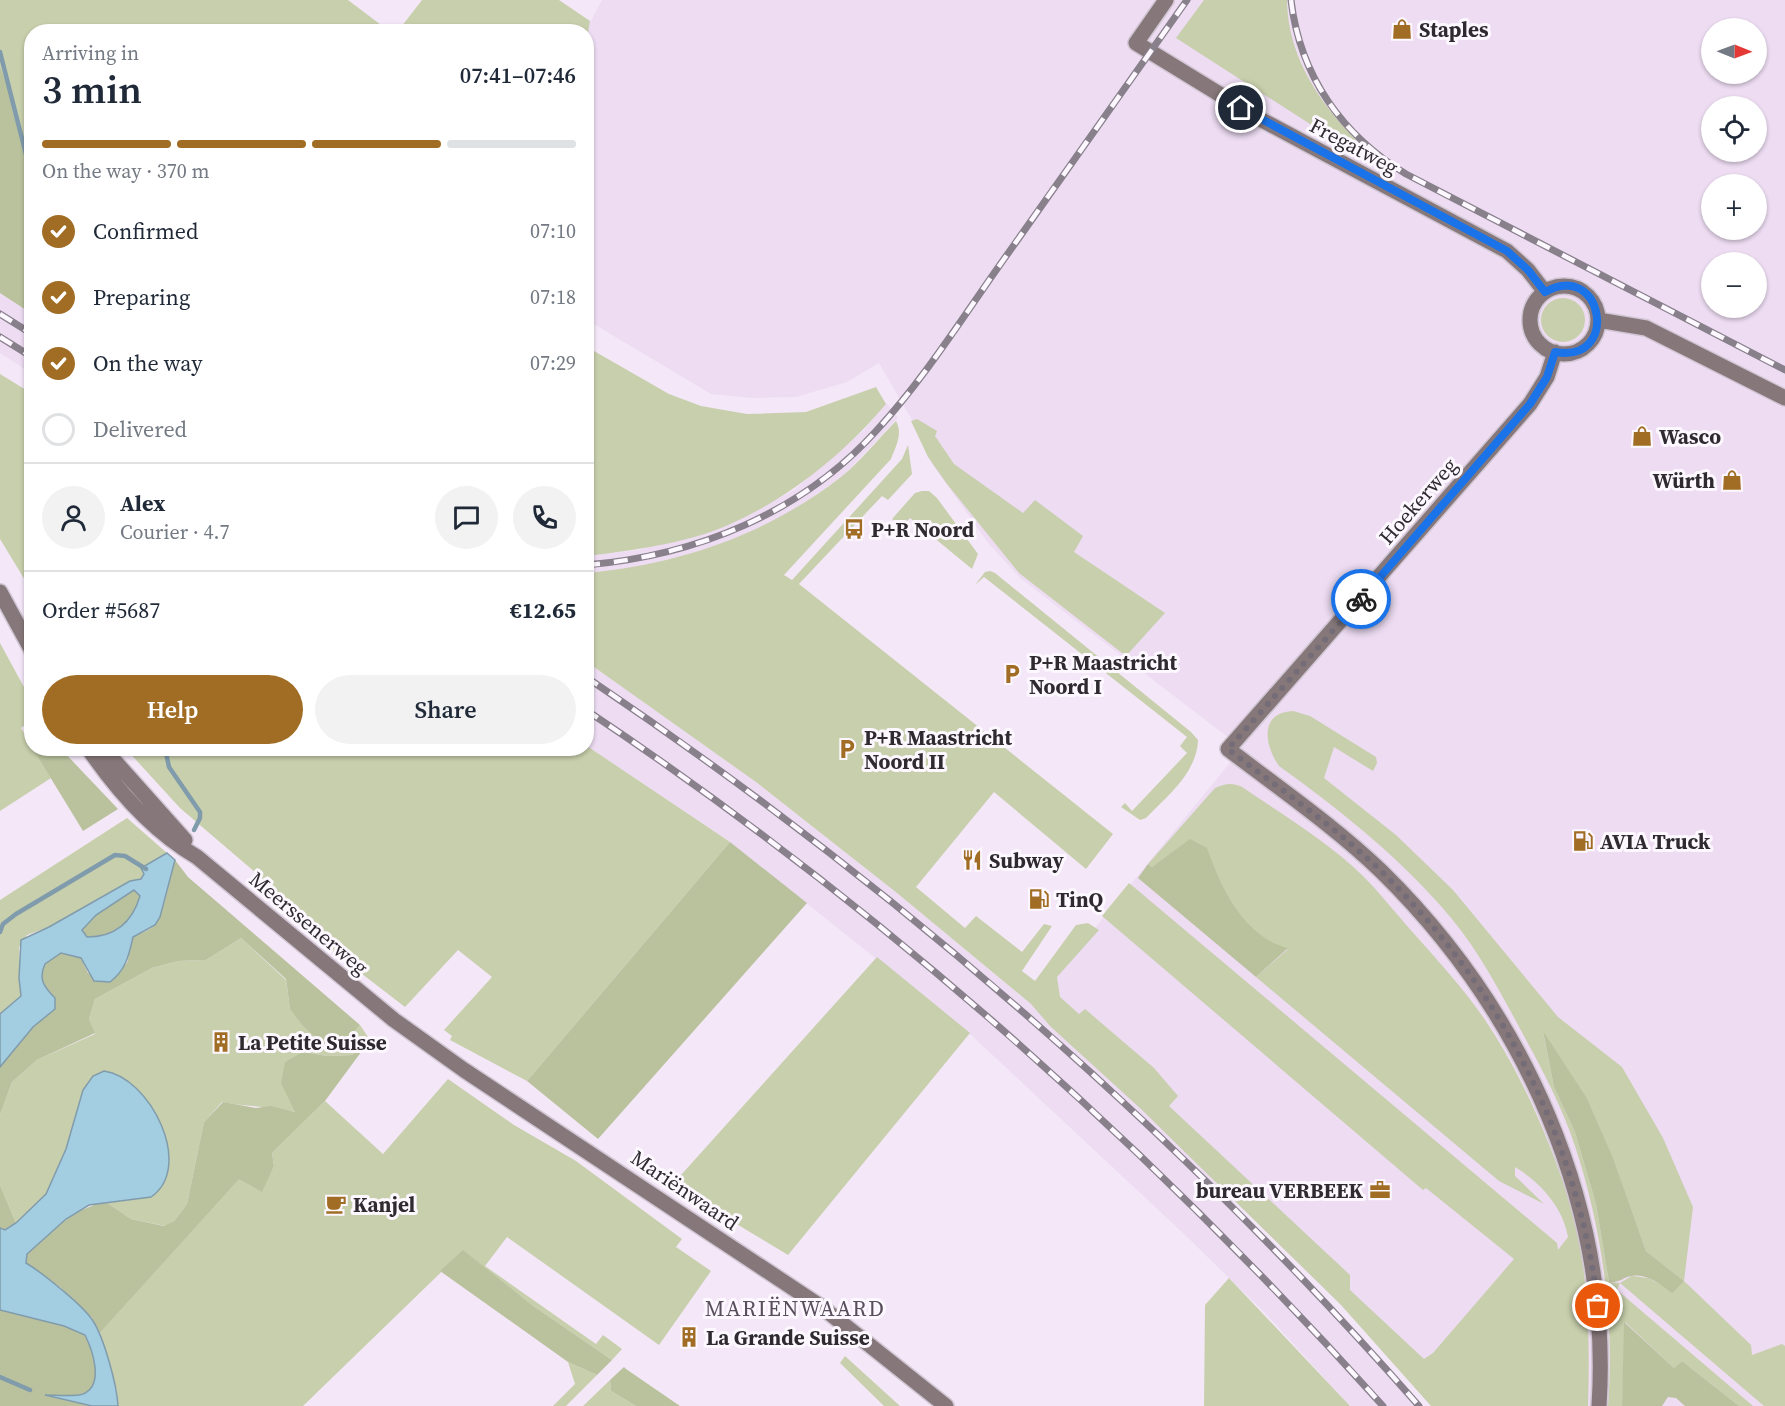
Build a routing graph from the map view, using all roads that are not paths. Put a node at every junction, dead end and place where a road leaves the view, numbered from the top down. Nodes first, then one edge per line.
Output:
1 (1166, 0) edge
2 (1545, 292) junction
3 (1598, 320) junction
4 (1555, 352) junction
5 (1785, 398) edge
6 (0, 592) edge
7 (24, 636) edge
8 (94, 756) edge
9 (110, 756) edge
10 (197, 856) junction
11 (394, 1020) joint
12 (946, 1406) edge
13 (1599, 1406) edge

1 - 2 street, Fregatweg
2 - 3 street
2 - 4 street
3 - 4 street
3 - 5 street
4 - 13 street, Hoekerweg
6 - 7 street
8 - 10 street, Meerssenerweg
9 - 10 street, Meerssenerweg
10 - 11 street, Meerssenerweg
11 - 12 street, Mariënwaard

